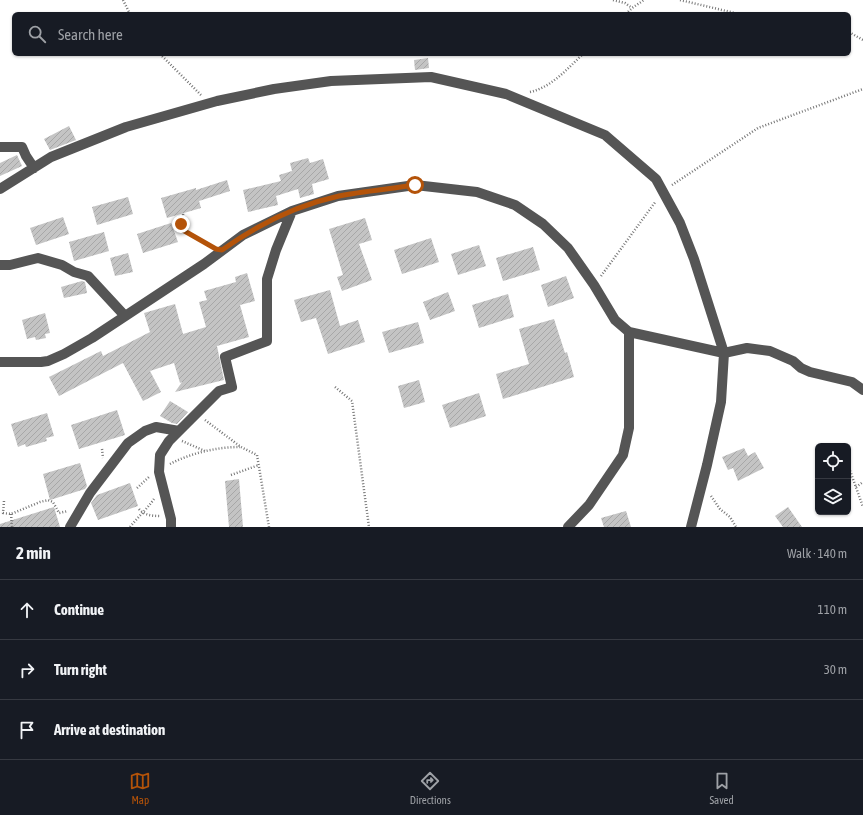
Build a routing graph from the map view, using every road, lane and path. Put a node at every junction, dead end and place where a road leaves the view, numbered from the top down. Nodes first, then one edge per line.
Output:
1 (123, 0) edge
2 (613, 0) edge
3 (644, 0) edge
4 (680, 0) edge
5 (632, 8) junction
6 (129, 12) edge
7 (628, 12) edge
8 (730, 12) edge
9 (851, 33) edge
10 (863, 40) edge
11 (162, 56) edge
12 (580, 56) edge
13 (863, 89) edge
14 (525, 93) dead end
15 (210, 104) junction
16 (0, 148) edge
17 (34, 168) junction
18 (0, 190) edge
19 (663, 191) junction
20 (292, 211) junction
21 (183, 214) dead end
22 (222, 250) junction
23 (0, 264) edge
24 (594, 285) junction
25 (125, 316) junction
26 (629, 332) junction
27 (724, 353) junction
28 (0, 362) edge
29 (335, 387) dead end
30 (863, 390) edge
31 (198, 412) junction
32 (176, 435) junction
33 (241, 447) junction
34 (206, 451) junction
35 (259, 465) junction
36 (159, 472) junction
37 (851, 473) edge
38 (230, 475) dead end
39 (863, 482) edge
40 (702, 484) junction
41 (163, 486) junction
42 (856, 487) junction
43 (137, 488) dead end
44 (4, 501) dead end
45 (863, 507) edge
46 (82, 508) junction
47 (139, 509) dead end
48 (144, 513) junction
49 (11, 514) junction
50 (171, 523) edge
51 (12, 527) edge
52 (70, 527) edge
53 (130, 527) edge
54 (269, 527) edge
55 (369, 527) edge
56 (568, 527) edge
57 (691, 527) edge
58 (736, 527) edge

1 - 6 path
2 - 5 path
3 - 5 path
4 - 8 path
5 - 7 path
9 - 10 path
11 - 15 path
12 - 14 path
13 - 19 path
15 - 17 street
15 - 19 street
16 - 17 street
17 - 18 street
19 - 24 path
19 - 27 street
20 - 22 street
20 - 24 street
20 - 31 street
21 - 22 path
22 - 25 street
23 - 25 street
24 - 26 street
25 - 28 street
26 - 27 street
26 - 56 street
27 - 30 street
27 - 40 street
29 - 55 path
31 - 32 street
31 - 33 path
32 - 34 path
32 - 36 street
32 - 46 street
33 - 34 path
33 - 35 path
34 - 36 path
35 - 38 path
35 - 54 path
36 - 41 street
36 - 43 path
37 - 42 path
39 - 42 path
40 - 57 street
40 - 58 path
41 - 48 path
41 - 50 street
42 - 45 path
44 - 49 path
46 - 49 path
46 - 52 street
47 - 48 path
48 - 50 path
48 - 53 path
49 - 51 path

